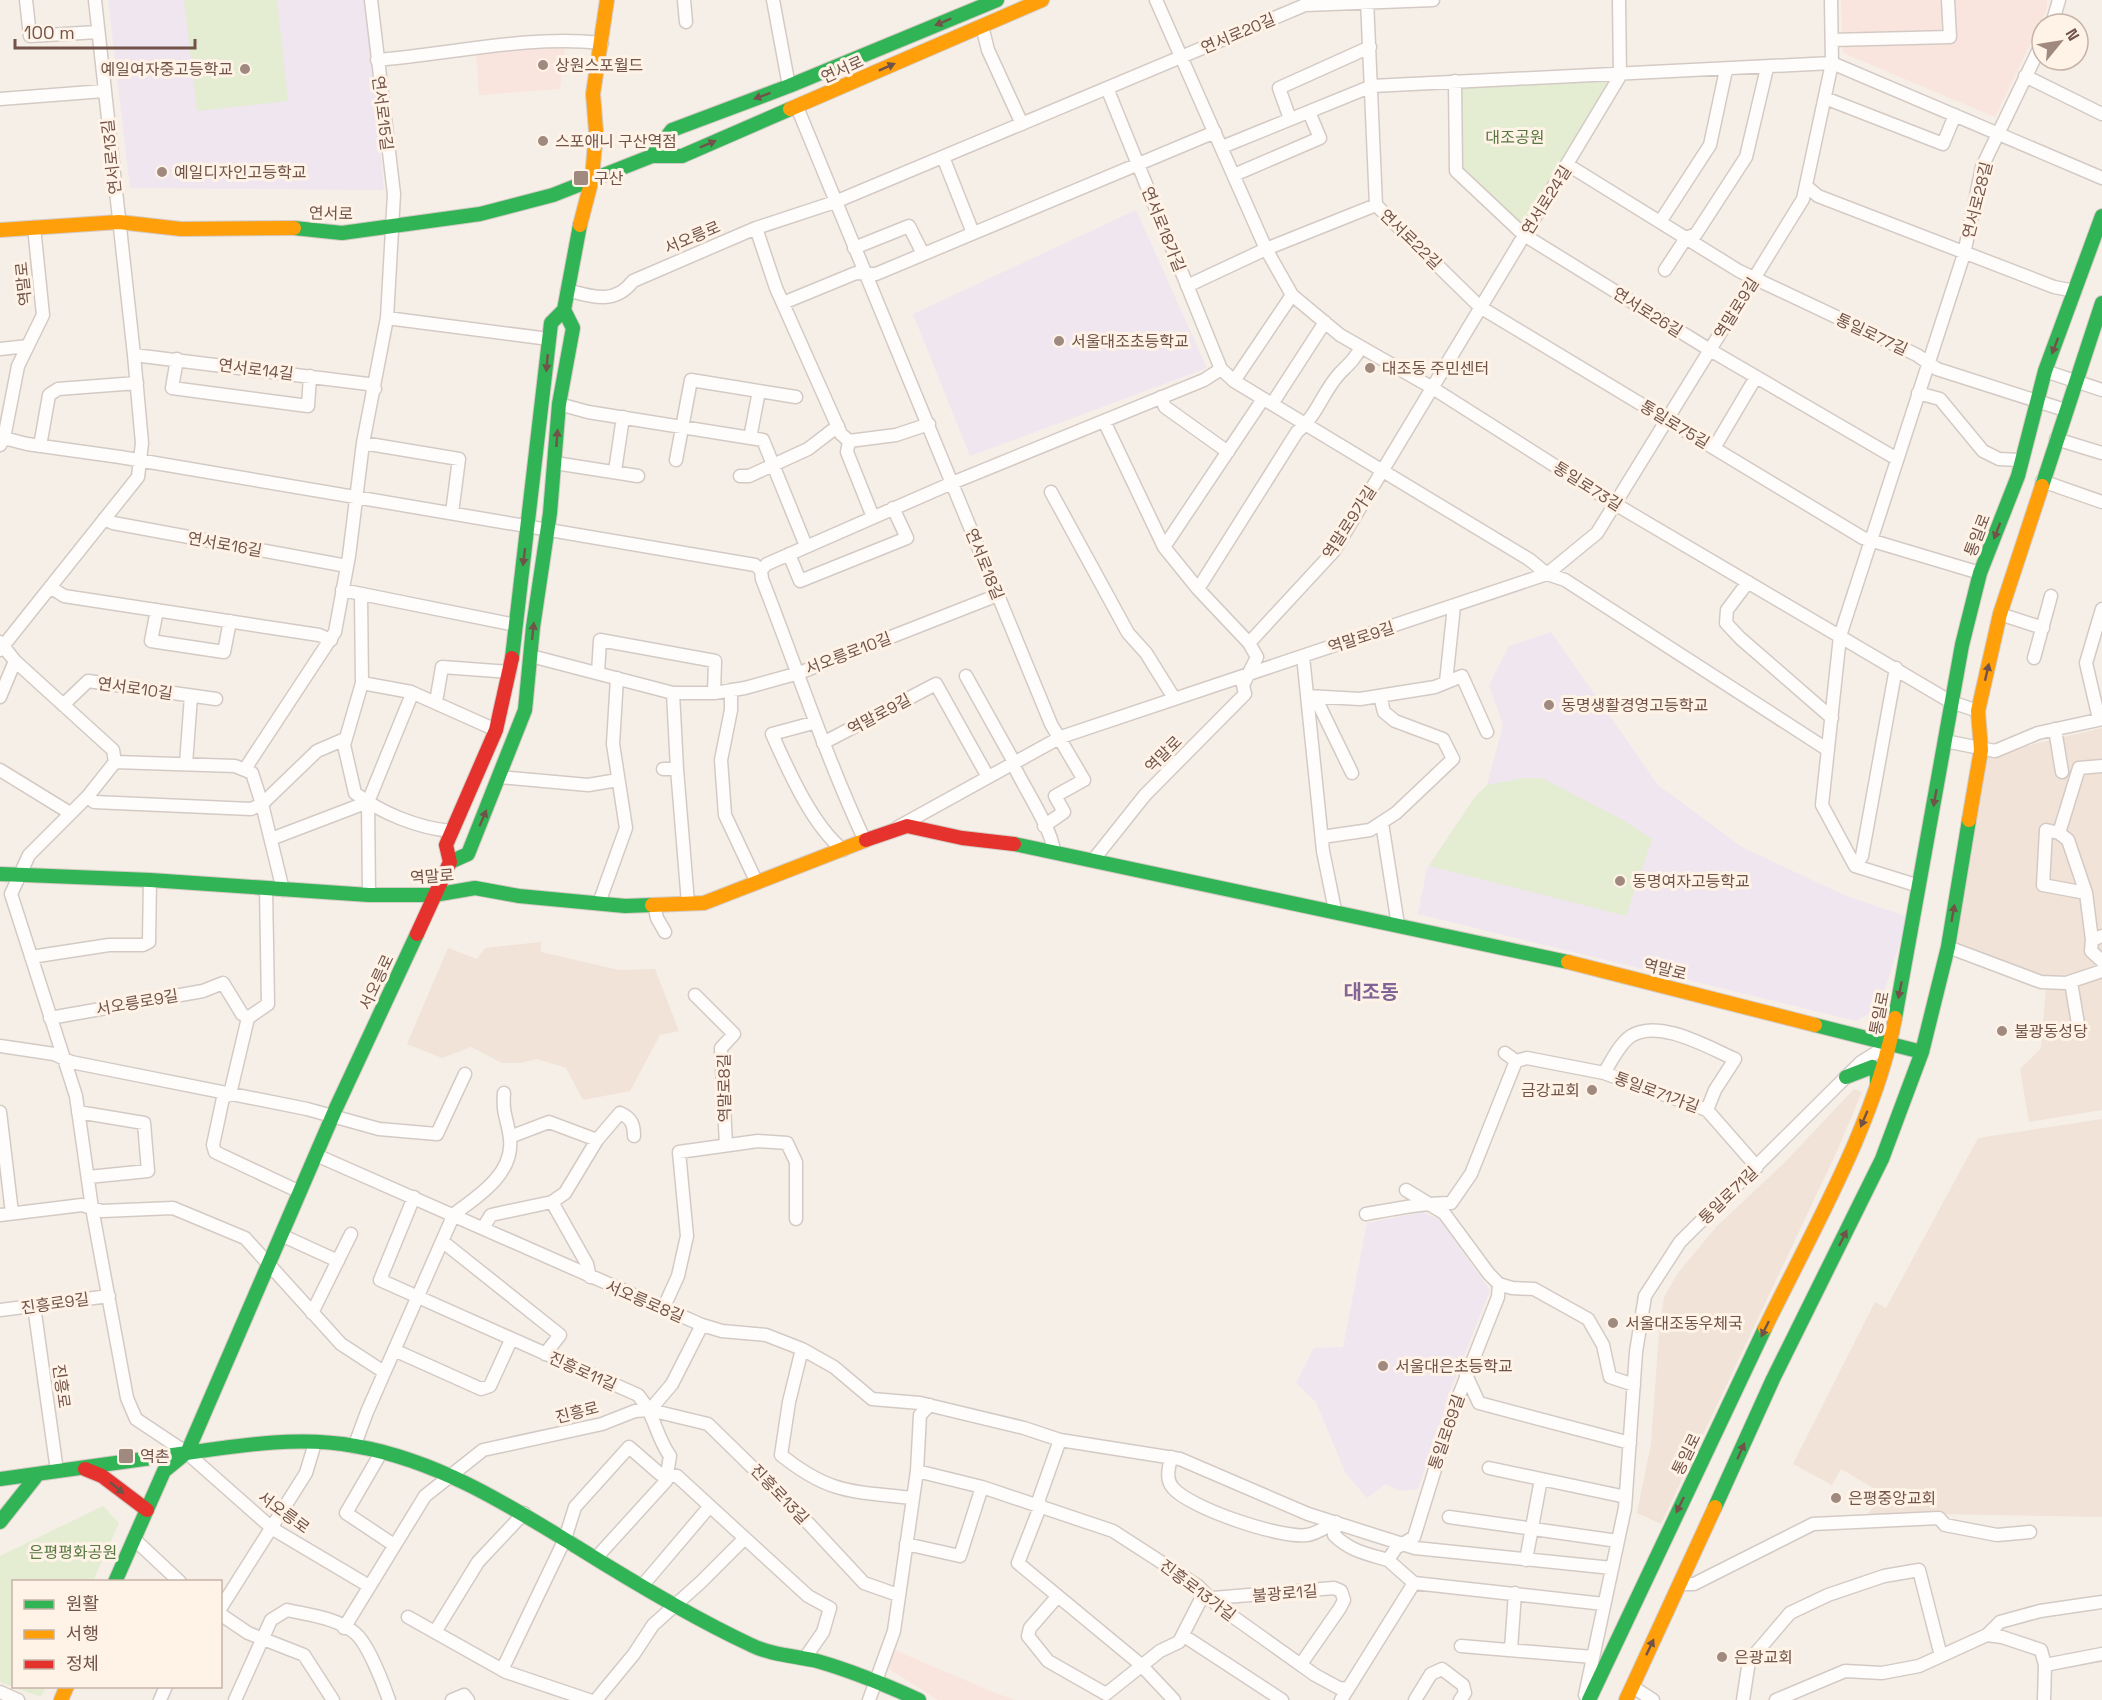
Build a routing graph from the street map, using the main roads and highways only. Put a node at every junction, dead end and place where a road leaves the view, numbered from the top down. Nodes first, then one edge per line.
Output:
1 (607, 0) edge
2 (997, 0) edge
3 (1042, 0) edge
4 (972, 4) edge
5 (652, 156) junction
6 (592, 179) junction
7 (2102, 216) edge
8 (0, 230) edge
9 (2102, 303) edge
10 (564, 310) junction
11 (450, 862) junction
12 (0, 874) edge
13 (434, 895) junction
14 (1890, 1044) junction
15 (1922, 1052) junction
16 (1846, 1077) road end
17 (1877, 1085) junction
18 (187, 1453) junction
19 (85, 1468) junction
20 (38, 1474) junction
21 (0, 1479) edge
22 (147, 1510) junction
23 (0, 1522) edge
24 (115, 1580) edge
25 (919, 1700) edge
26 (1589, 1700) edge
27 (1626, 1700) edge

1 - 6 main road, 서오릉로
2 - 4 main road, 연서로
5 -> 3 main road, 연서로
4 -> 5 main road, 연서로
5 - 6 main road, 연서로
6 - 8 main road, 연서로
6 - 10 main road, 서오릉로
7 -> 14 main road, 통일로
15 -> 9 main road
10 -> 11 main road, 서오릉로
11 -> 10 main road, 서오릉로
11 - 13 main road, 서오릉로
12 - 13 main road, 역말로
13 - 14 main road, 역말로
13 - 18 main road, 서오릉로
14 - 15 main road, 역말로
14 - 17 main road, 통일로
27 -> 15 main road
16 - 17 main road
17 -> 26 main road, 통일로
18 - 19 main road
18 - 22 main road, 서오릉로
18 - 25 main road
19 - 20 main road
19 -> 22 main road
20 - 21 main road
20 - 23 main road
22 - 24 main road, 서오릉로

